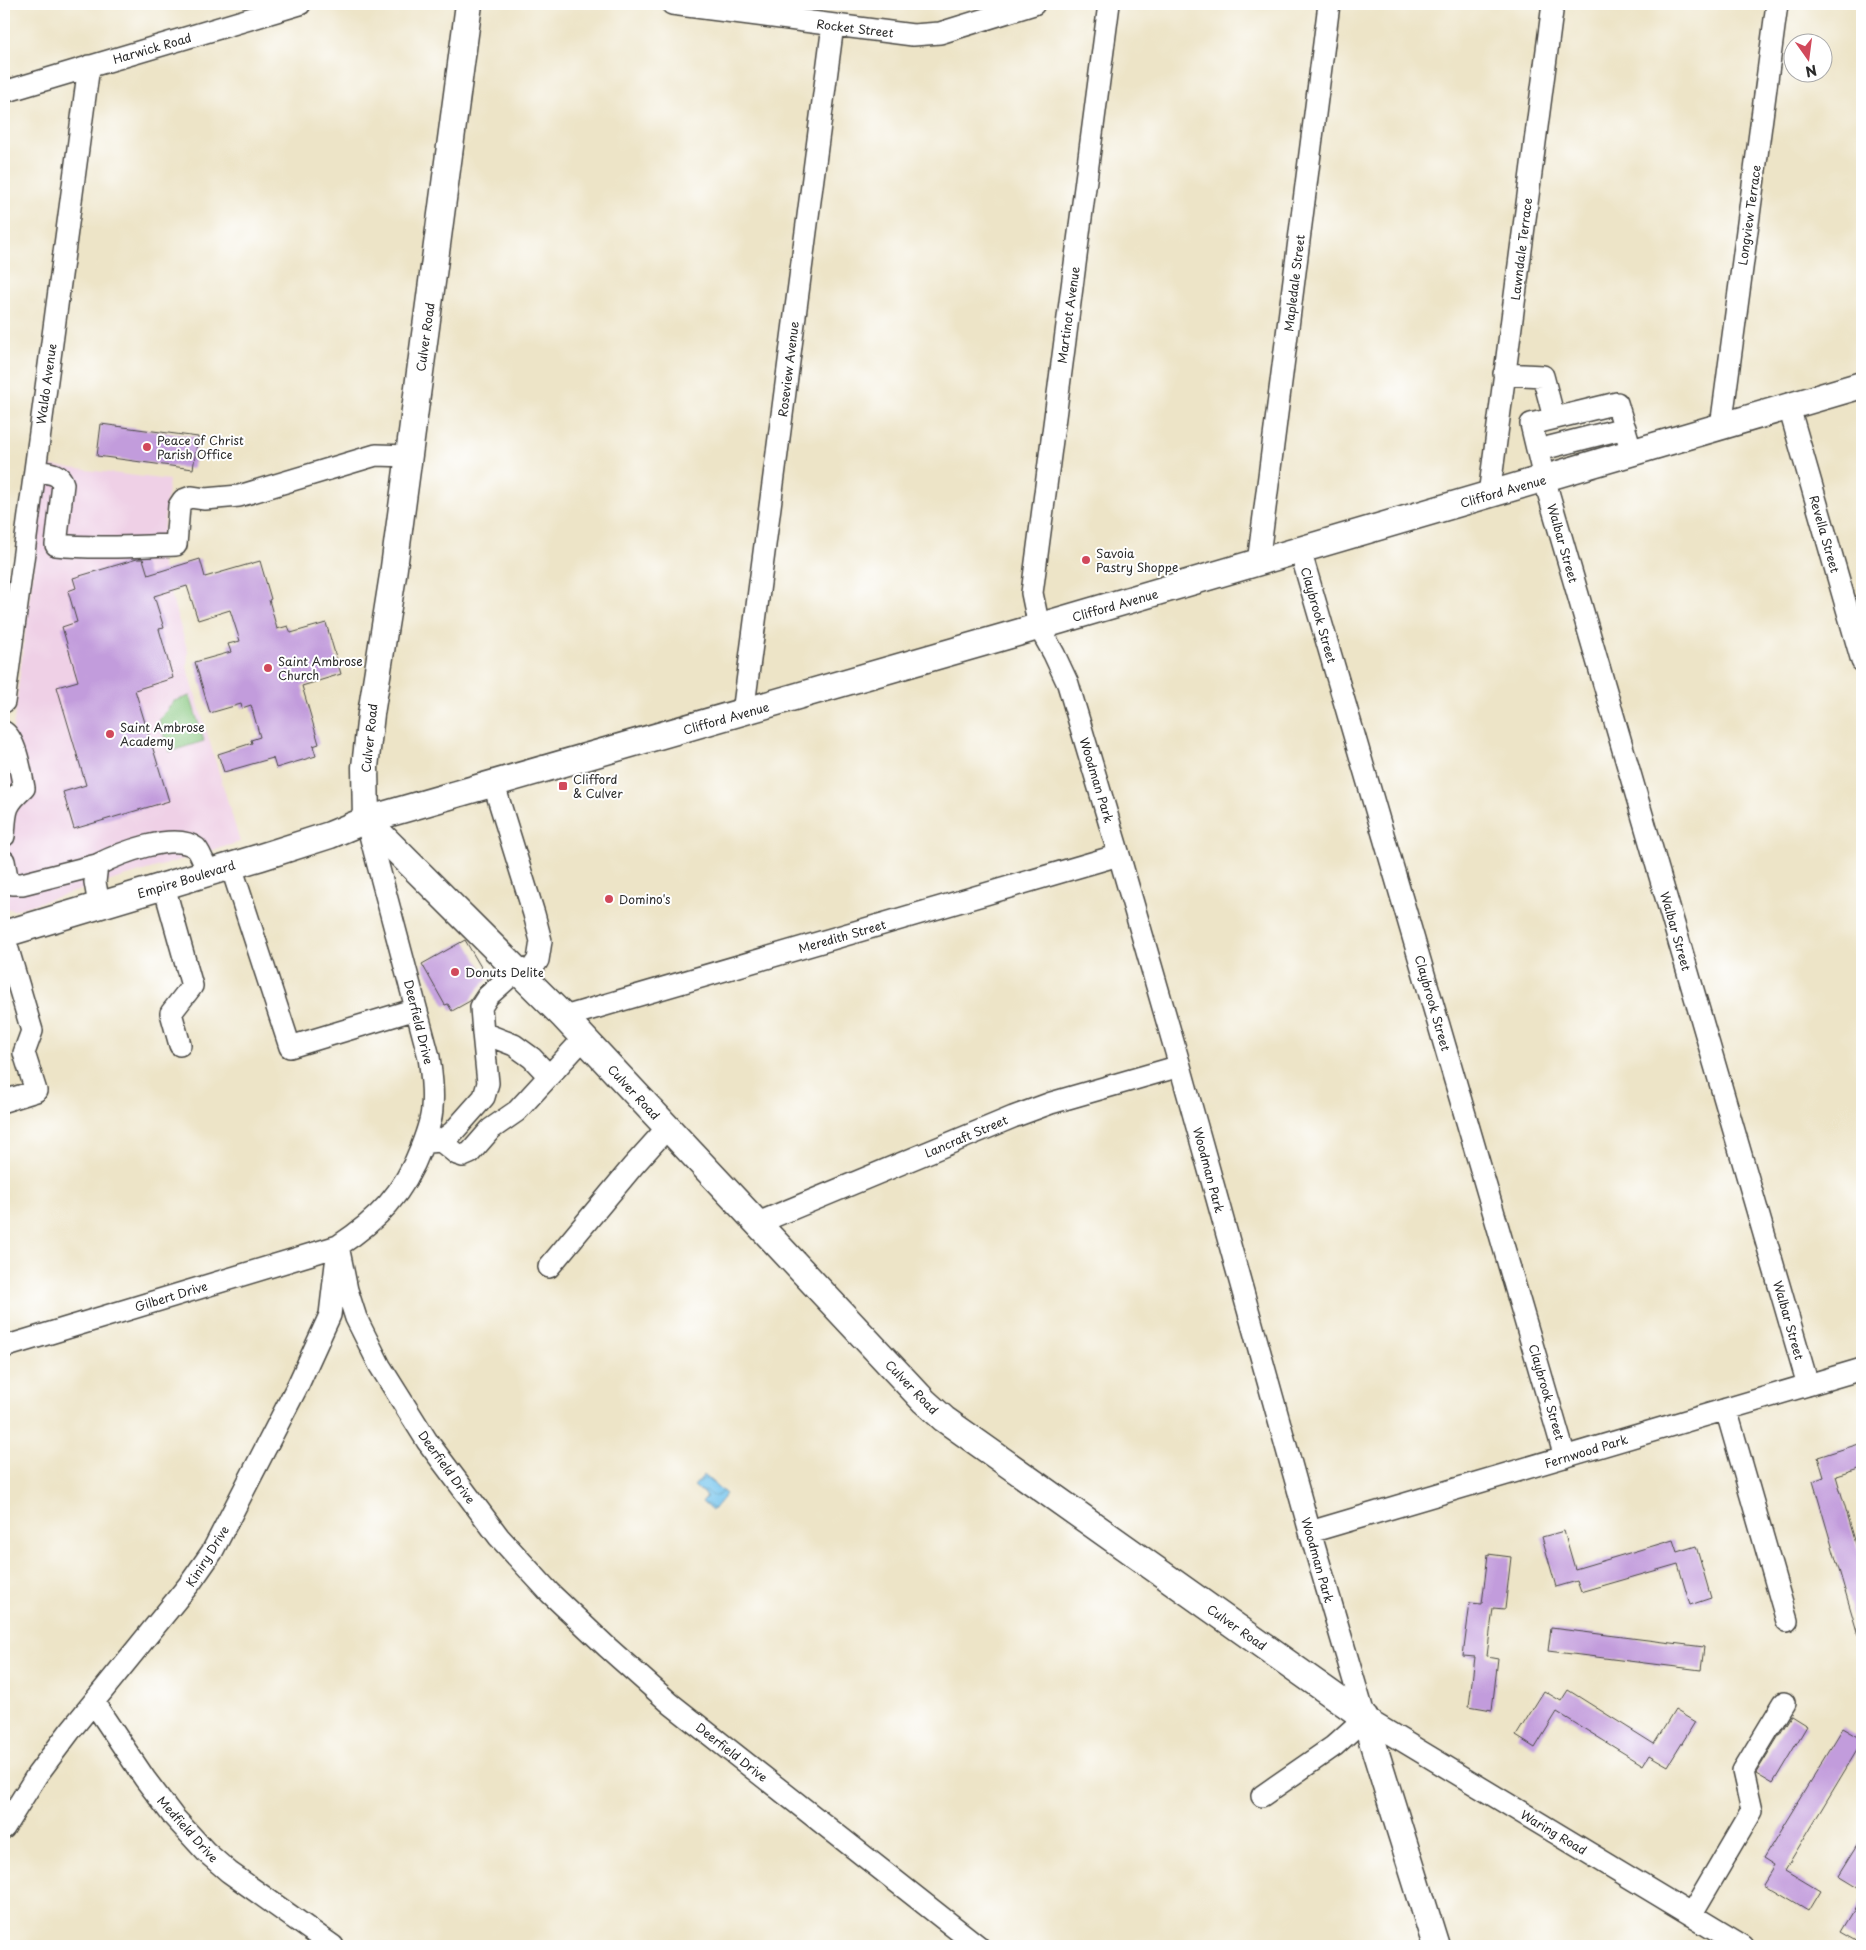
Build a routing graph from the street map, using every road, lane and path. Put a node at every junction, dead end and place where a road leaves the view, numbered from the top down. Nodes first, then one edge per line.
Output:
1 (300, 4) edge
2 (469, 4) edge
3 (672, 4) edge
4 (1034, 4) edge
5 (1110, 4) edge
6 (1329, 4) edge
7 (1553, 4) edge
8 (1778, 4) edge
9 (833, 25) junction
10 (89, 66) junction
11 (4, 92) edge
12 (1504, 374) junction
13 (1862, 385) edge
14 (1789, 407) junction
15 (1554, 418) junction
16 (1721, 427) junction
17 (1625, 428) junction
18 (1538, 450) junction
19 (1632, 453) junction
20 (410, 456) junction
21 (35, 471) junction
22 (1544, 478) junction
23 (1489, 495) junction
24 (25, 542) junction
25 (56, 545) junction
26 (1300, 550) junction
27 (1258, 563) junction
28 (1039, 627) junction
29 (1862, 661) edge
30 (4, 702) edge
31 (744, 713) junction
32 (4, 732) edge
33 (494, 785) junction
34 (366, 820) junction
35 (4, 836) edge
36 (1119, 855) junction
37 (4, 861) edge
38 (98, 865) junction
39 (219, 869) junction
40 (164, 886) junction
41 (99, 905) junction
42 (4, 935) edge
43 (521, 974) junction
44 (416, 1009) junction
45 (564, 1017) junction
46 (483, 1033) junction
47 (584, 1038) junction
48 (180, 1045) dead end
49 (1180, 1066) junction
50 (549, 1076) junction
51 (4, 1101) edge
52 (668, 1127) junction
53 (432, 1142) junction
54 (758, 1223) junction
55 (338, 1246) junction
56 (549, 1267) dead end
57 (4, 1347) edge
58 (1862, 1369) edge
59 (1808, 1385) junction
60 (1726, 1409) junction
61 (1565, 1457) junction
62 (1310, 1532) junction
63 (1787, 1621) dead end
64 (94, 1703) junction
65 (1784, 1703) dead end
66 (1365, 1718) junction
67 (1262, 1796) dead end
68 (4, 1828) edge
69 (1691, 1915) junction
70 (333, 1946) edge
71 (978, 1946) edge
72 (1436, 1946) edge
73 (1743, 1946) edge

1 - 10 street, Harwick Road
2 - 20 main road, Culver Road
3 - 9 street, Rocket Street
4 - 9 street, Rocket Street
5 - 28 street, Martinot Avenue
6 - 27 street, Mapledale Street
7 - 12 street, Lawndale Terrace
8 - 16 street, Longview Terrace
9 - 31 street, Roseview Avenue
10 - 11 street, Harwick Road
10 - 21 street, Waldo Avenue
12 - 15 street
12 - 23 street, Lawndale Terrace
13 - 14 main road, Clifford Avenue
14 - 16 main road, Clifford Avenue
14 - 29 street, Revella Street
15 - 17 street
15 - 18 street, Walbar Street
16 - 19 main road, Clifford Avenue
17 - 18 street
17 - 19 street
18 - 22 street, Walbar Street
19 - 22 main road, Clifford Avenue
20 - 25 street
20 - 34 main road, Culver Road
21 - 24 street, Waldo Avenue
21 - 25 street
22 - 23 main road, Clifford Avenue
22 - 59 street, Walbar Street
23 - 26 main road, Clifford Avenue
24 - 25 street
24 - 30 street, Waldo Avenue
26 - 27 main road, Clifford Avenue
26 - 61 street, Claybrook Street
27 - 28 main road, Clifford Avenue
28 - 31 main road, Clifford Avenue
28 - 36 street, Woodman Park
31 - 33 main road, Clifford Avenue
32 - 35 street
33 - 34 main road, Clifford Avenue
33 - 43 street
34 - 39 main road, Empire Boulevard
34 - 43 main road, Culver Road
34 - 44 street, Deerfield Drive
36 - 45 street, Meredith Street
36 - 49 street, Woodman Park
37 - 38 street
38 - 39 street
38 - 41 street
39 - 40 main road, Empire Boulevard
39 - 44 street
40 - 41 main road, Empire Boulevard
40 - 48 street
41 - 42 main road, Empire Boulevard
42 - 51 street
43 - 45 main road, Culver Road
43 - 46 street
44 - 53 street, Deerfield Drive
45 - 47 main road, Culver Road
46 - 50 street
46 - 53 street
47 - 50 street
47 - 52 main road, Culver Road
49 - 54 street, Lancraft Street
49 - 62 street, Woodman Park
50 - 53 street
52 - 54 main road, Culver Road
52 - 56 street
53 - 55 street, Deerfield Drive
54 - 66 main road, Culver Road
55 - 57 street, Gilbert Drive
55 - 64 street, Kiniry Drive
55 - 71 street, Deerfield Drive
58 - 59 street, Fernwood Park
59 - 60 street, Fernwood Park
60 - 61 street, Fernwood Park
60 - 63 street
61 - 62 street, Fernwood Park
62 - 66 street, Woodman Park
64 - 68 street, Kiniry Drive
64 - 70 street, Medfield Drive
65 - 69 street
66 - 67 street
66 - 69 street, Waring Road
66 - 72 main road
69 - 73 street, Waring Road

